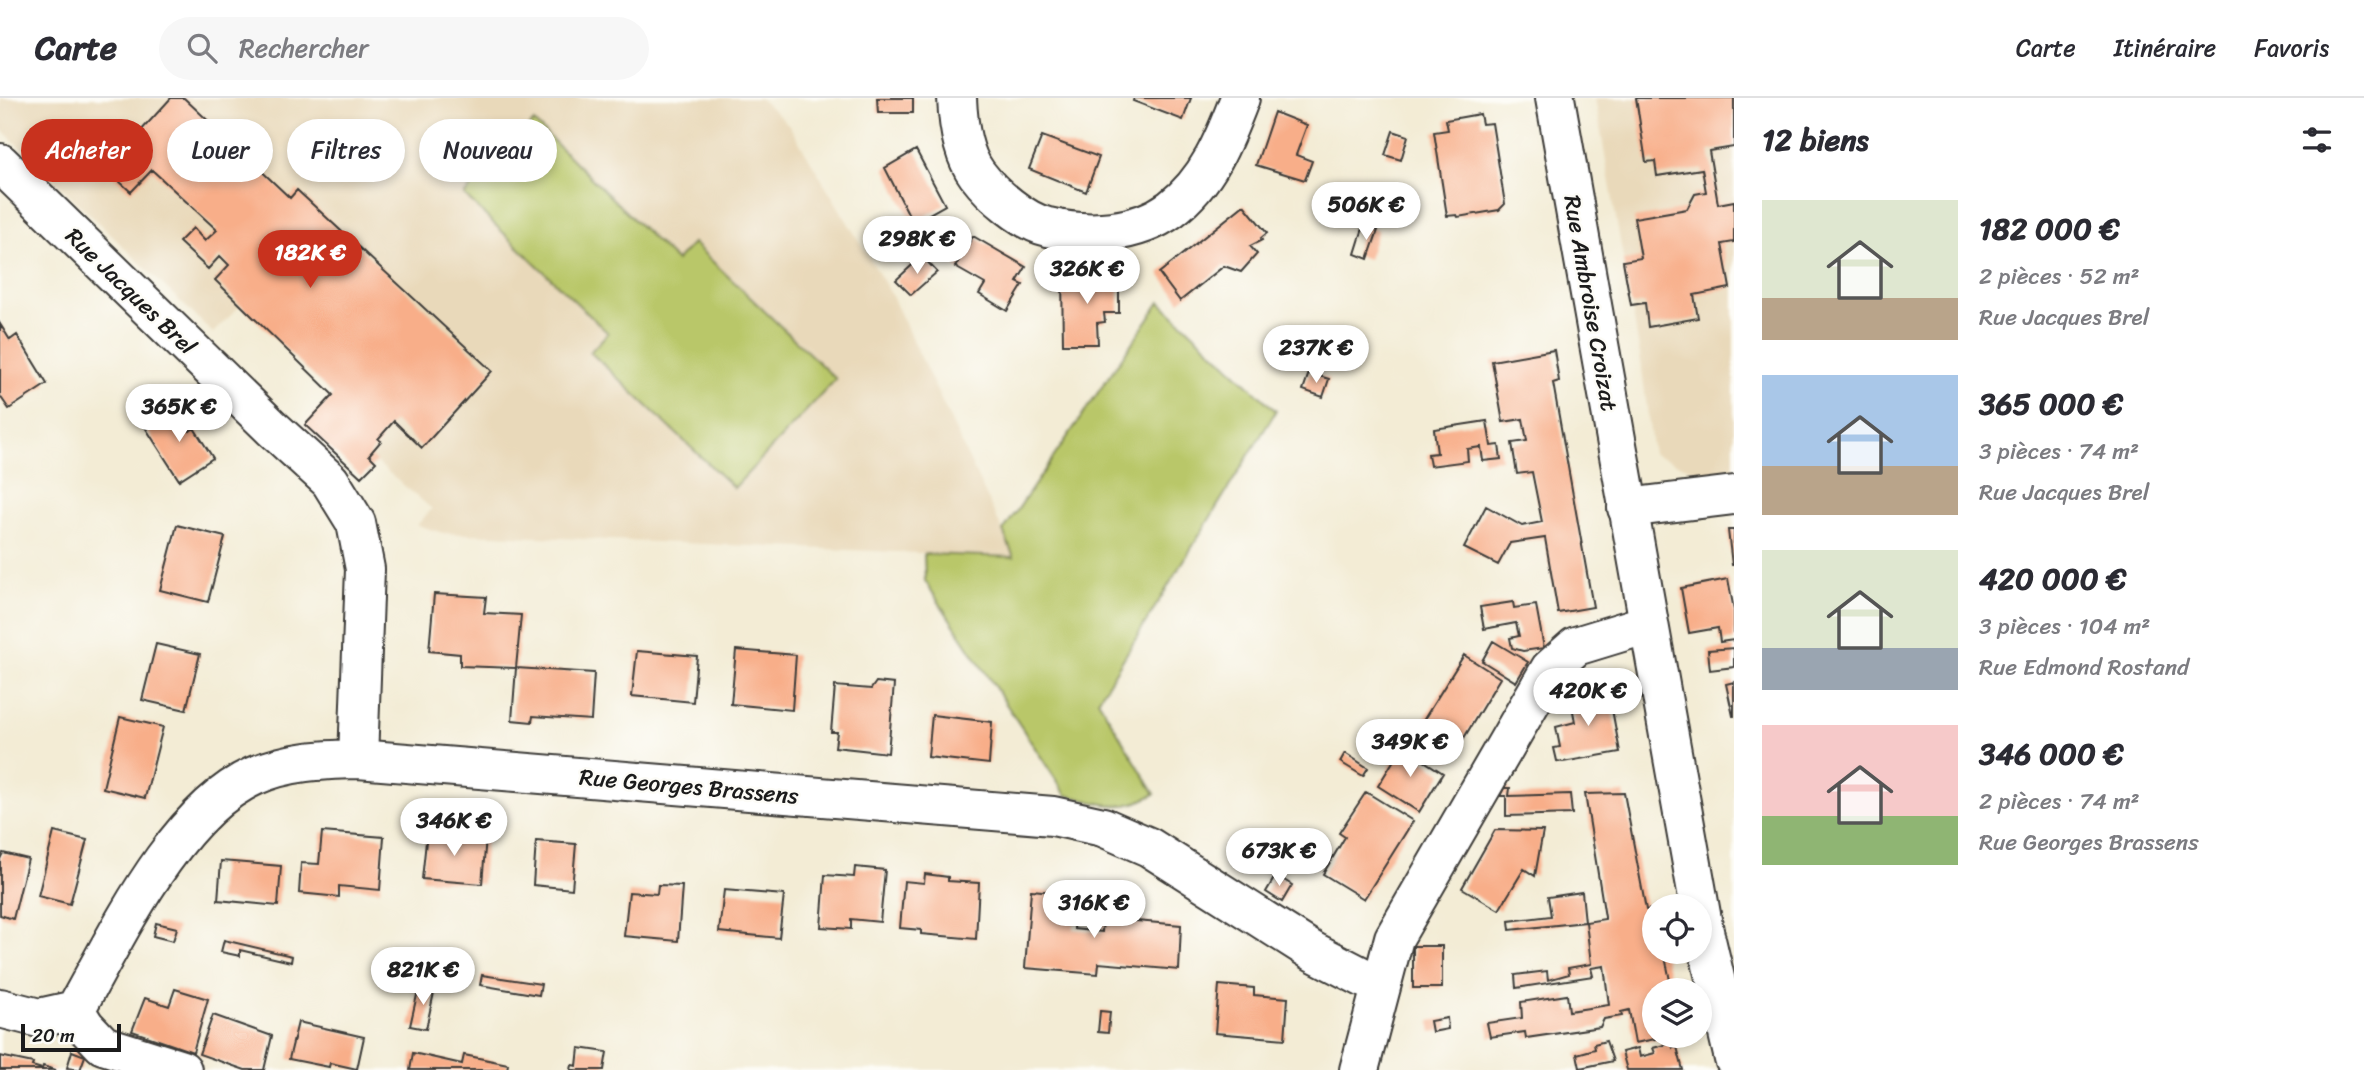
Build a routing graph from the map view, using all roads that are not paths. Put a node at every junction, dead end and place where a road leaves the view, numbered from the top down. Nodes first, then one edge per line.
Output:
1 (957, 98) edge
2 (1240, 98) edge
3 (1555, 98) edge
4 (0, 163) edge
5 (1734, 495) edge
6 (1627, 508) junction
7 (1648, 624) junction
8 (358, 759) junction
9 (1380, 986) junction
10 (0, 1008) edge
11 (75, 1010) junction
12 (1734, 1059) edge
13 (182, 1070) edge
14 (1359, 1070) edge

1 - 2 street
3 - 6 street, Rue Ambroise Croizat
4 - 8 street, Rue Jacques Brel
5 - 6 street
6 - 7 street, Rue Ambroise Croizat
7 - 9 street
7 - 12 street, Rue Ambroise Croizat
8 - 9 street, Rue Georges Brassens
8 - 11 street, Rue Georges Brassens
9 - 14 street
10 - 11 street
11 - 13 street

